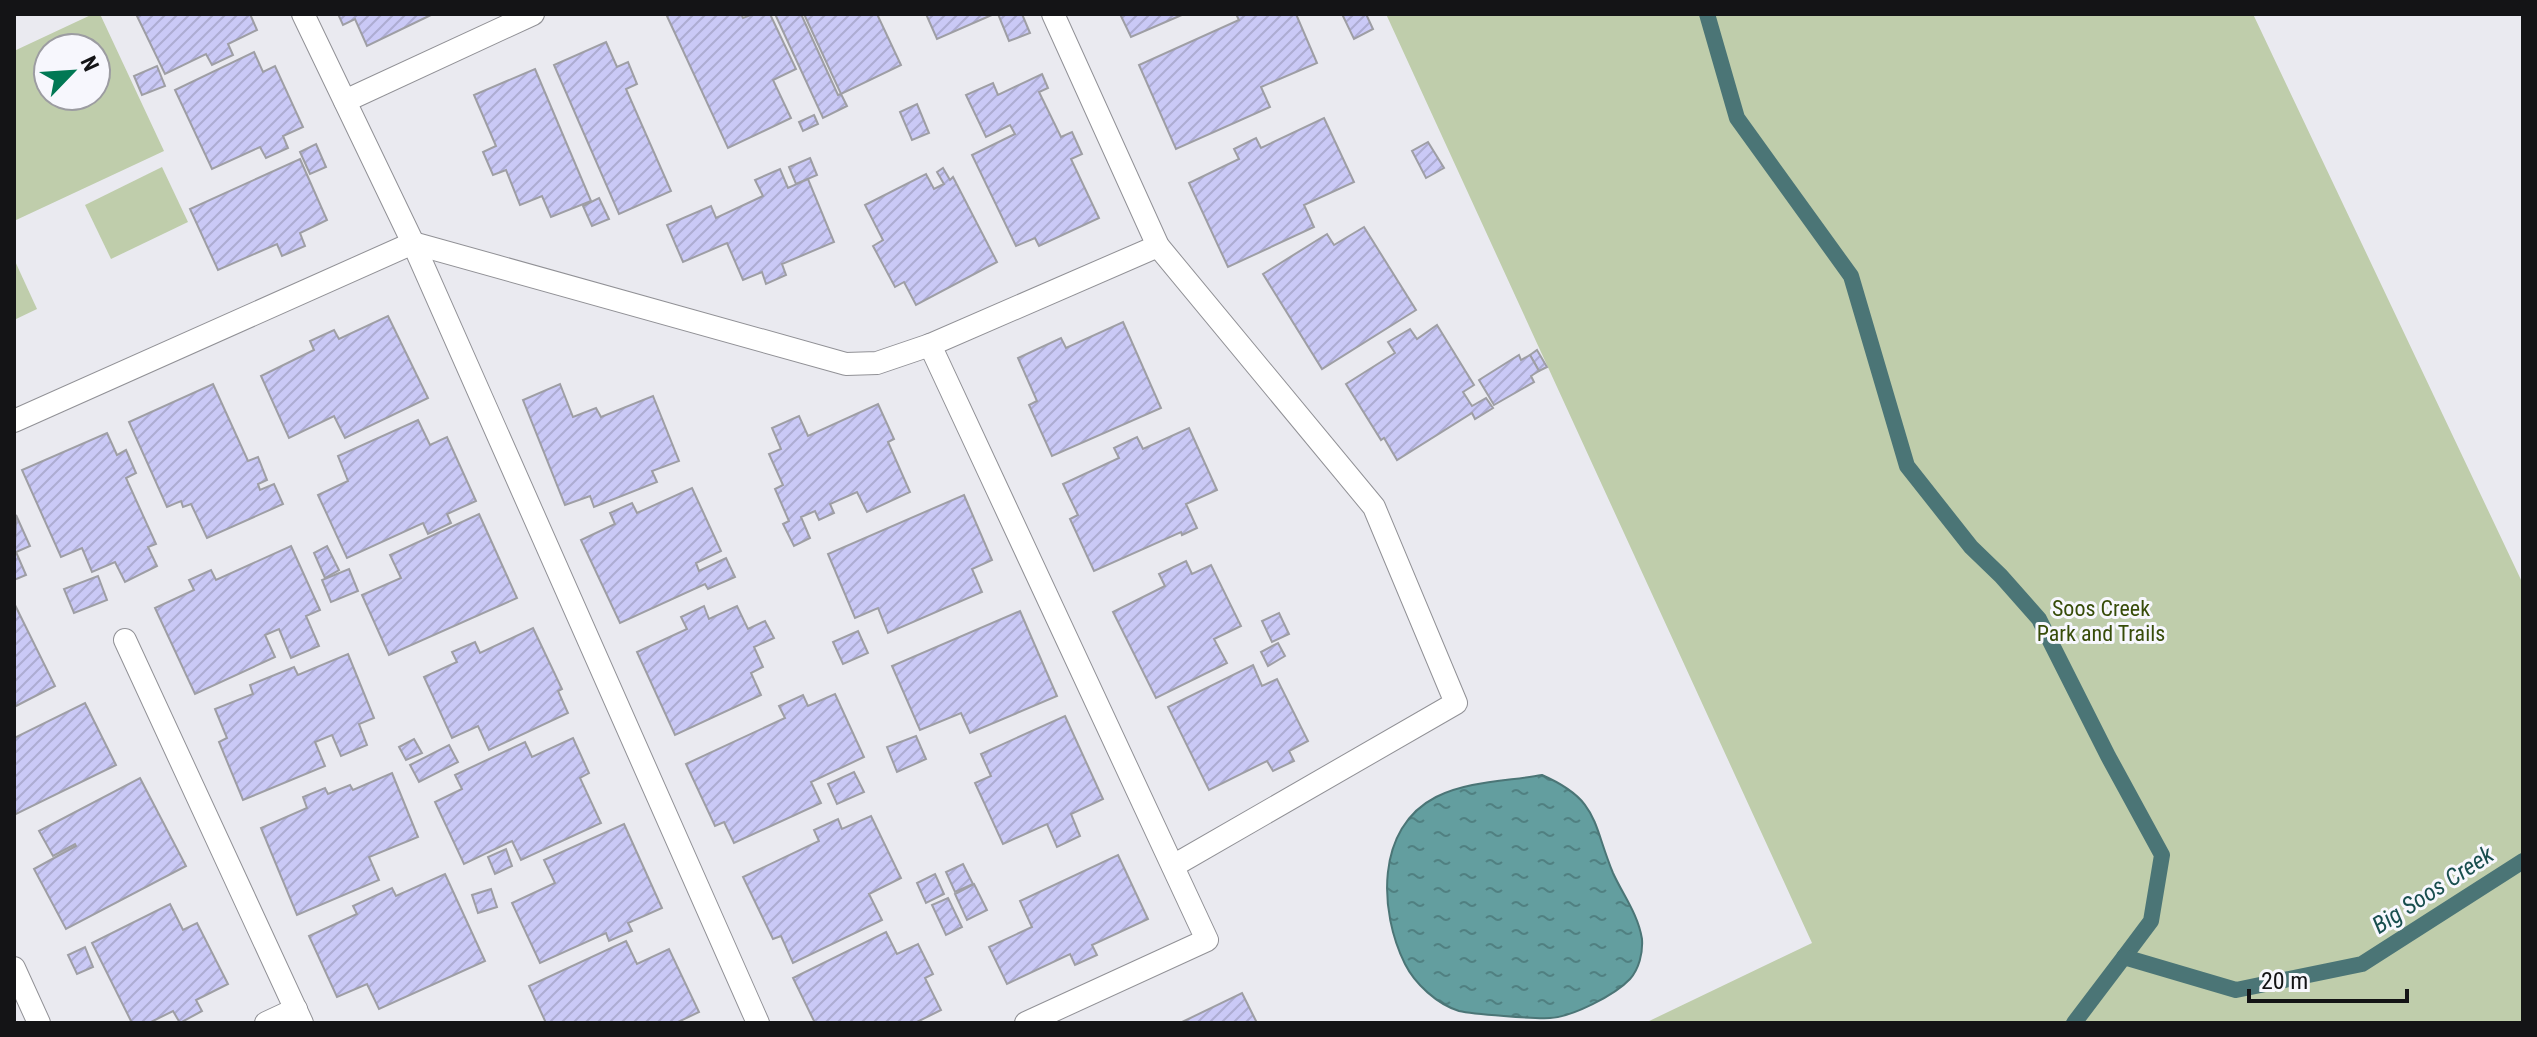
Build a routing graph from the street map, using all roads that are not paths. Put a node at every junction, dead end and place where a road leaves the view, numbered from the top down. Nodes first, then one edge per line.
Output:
1 (303, 14) edge
2 (533, 14) edge
3 (1053, 14) edge
4 (345, 101) junction
5 (413, 243) junction
6 (1158, 246) junction
7 (930, 345) junction
8 (14, 421) edge
9 (125, 640) dead end
10 (1173, 866) junction
11 (14, 968) edge
12 (299, 1016) edge
13 (39, 1023) edge
14 (266, 1023) edge
15 (758, 1023) edge
16 (1026, 1023) edge

1 - 4 lane
2 - 4 lane
3 - 6 lane
4 - 5 lane
5 - 7 lane
5 - 8 lane
5 - 15 lane
6 - 7 lane
6 - 10 lane
7 - 10 lane
9 - 12 lane
10 - 16 lane
11 - 13 lane
12 - 14 lane

